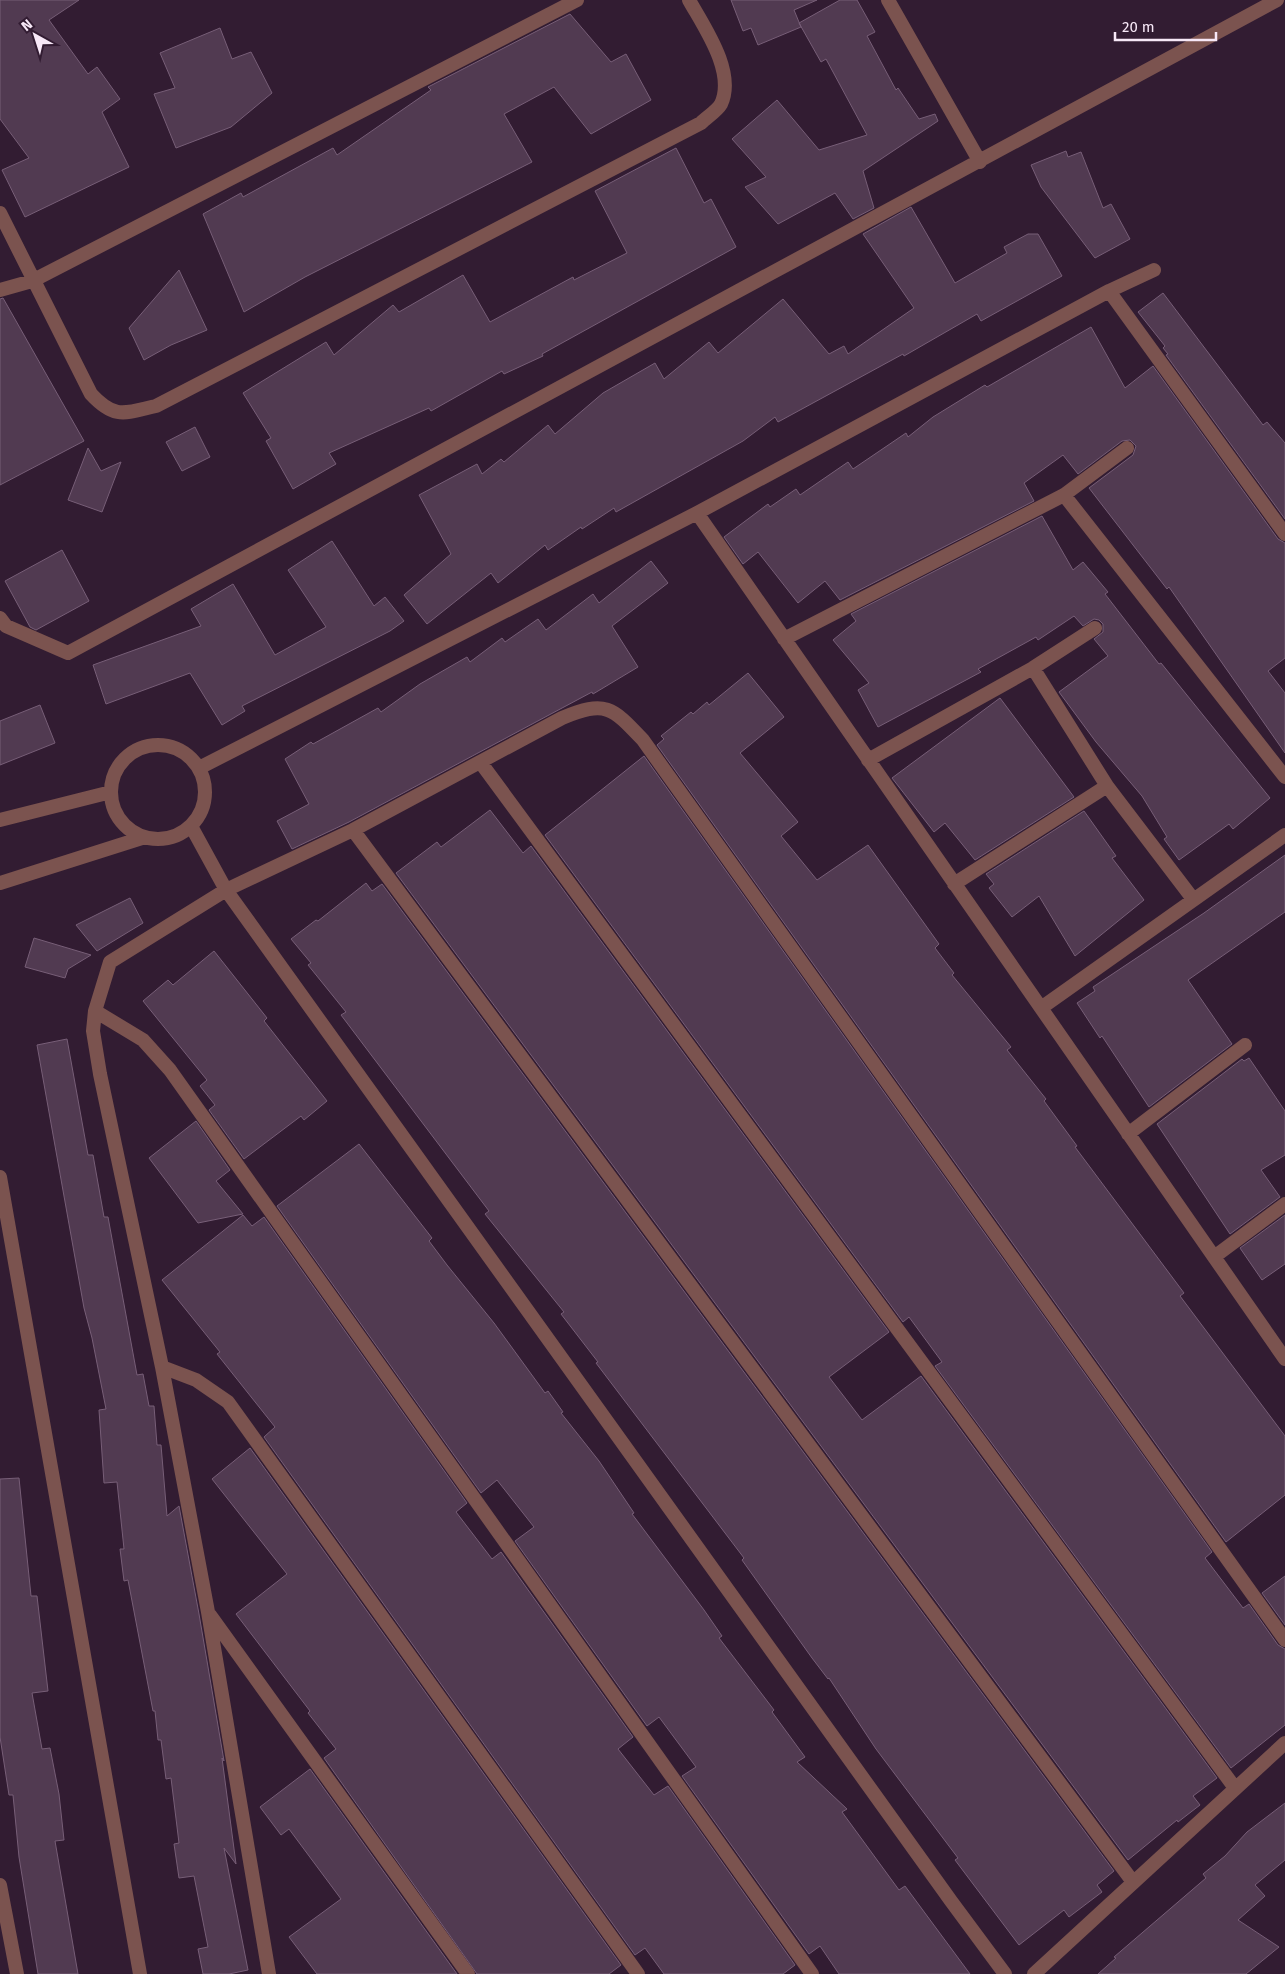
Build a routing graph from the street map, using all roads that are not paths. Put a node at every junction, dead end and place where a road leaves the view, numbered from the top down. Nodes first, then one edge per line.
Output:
1 (577, 0) edge
2 (689, 0) edge
3 (888, 0) edge
4 (1277, 0) edge
5 (980, 162) junction
6 (0, 214) edge
7 (1154, 270) dead end
8 (32, 280) junction
9 (0, 290) edge
10 (1109, 292) junction
11 (1127, 448) dead end
12 (1064, 495) junction
13 (697, 513) junction
14 (1285, 534) edge
15 (0, 618) edge
16 (1095, 628) dead end
17 (784, 639) junction
18 (1033, 668) junction
19 (868, 760) junction
20 (481, 763) junction
21 (200, 768) junction
22 (1285, 776) edge
23 (1107, 786) junction
24 (111, 792) junction
25 (0, 820) edge
26 (191, 826) junction
27 (353, 830) junction
28 (1285, 835) edge
29 (145, 837) junction
30 (0, 883) edge
31 (954, 884) junction
32 (226, 890) junction
33 (1193, 900) junction
34 (1041, 1008) junction
35 (95, 1011) junction
36 (1245, 1045) dead end
37 (1128, 1134) junction
38 (0, 1177) edge
39 (1285, 1204) edge
40 (1214, 1257) junction
41 (1285, 1359) edge
42 (162, 1367) junction
43 (208, 1612) junction
44 (1285, 1640) edge
45 (1285, 1743) edge
46 (1235, 1788) junction
47 (1133, 1882) junction
48 (0, 1885) edge
49 (17, 1974) edge
50 (140, 1974) edge
51 (269, 1974) edge
52 (468, 1974) edge
53 (638, 1974) edge
54 (812, 1974) edge
55 (1005, 1974) edge
56 (1034, 1974) edge

1 - 8 street
2 - 8 street
3 - 5 street
4 - 5 street
5 - 15 street
6 - 8 street
7 - 10 street
8 - 9 street
10 - 13 street
10 - 14 street
11 - 12 street
12 - 17 street
12 - 22 street
13 - 17 street
13 - 21 street
16 - 18 street
17 - 19 street
18 - 19 street
18 - 23 street
19 - 31 street
20 - 27 street
20 - 44 street
20 - 46 street
21 - 24 street
21 - 26 street
23 - 31 street
23 - 33 street
24 - 25 street
24 - 29 street
26 - 29 street
26 - 32 street
27 - 32 street
27 - 47 street
28 - 33 street
29 - 30 street
31 - 34 street
32 - 35 street
32 - 55 street
33 - 34 street
34 - 37 street
35 - 42 street
35 - 54 street
36 - 37 street
37 - 40 street
38 - 50 street
39 - 40 street
40 - 41 street
42 - 43 street
42 - 53 street
43 - 51 street
43 - 52 street
45 - 46 street
46 - 47 street
47 - 56 street
48 - 49 street

